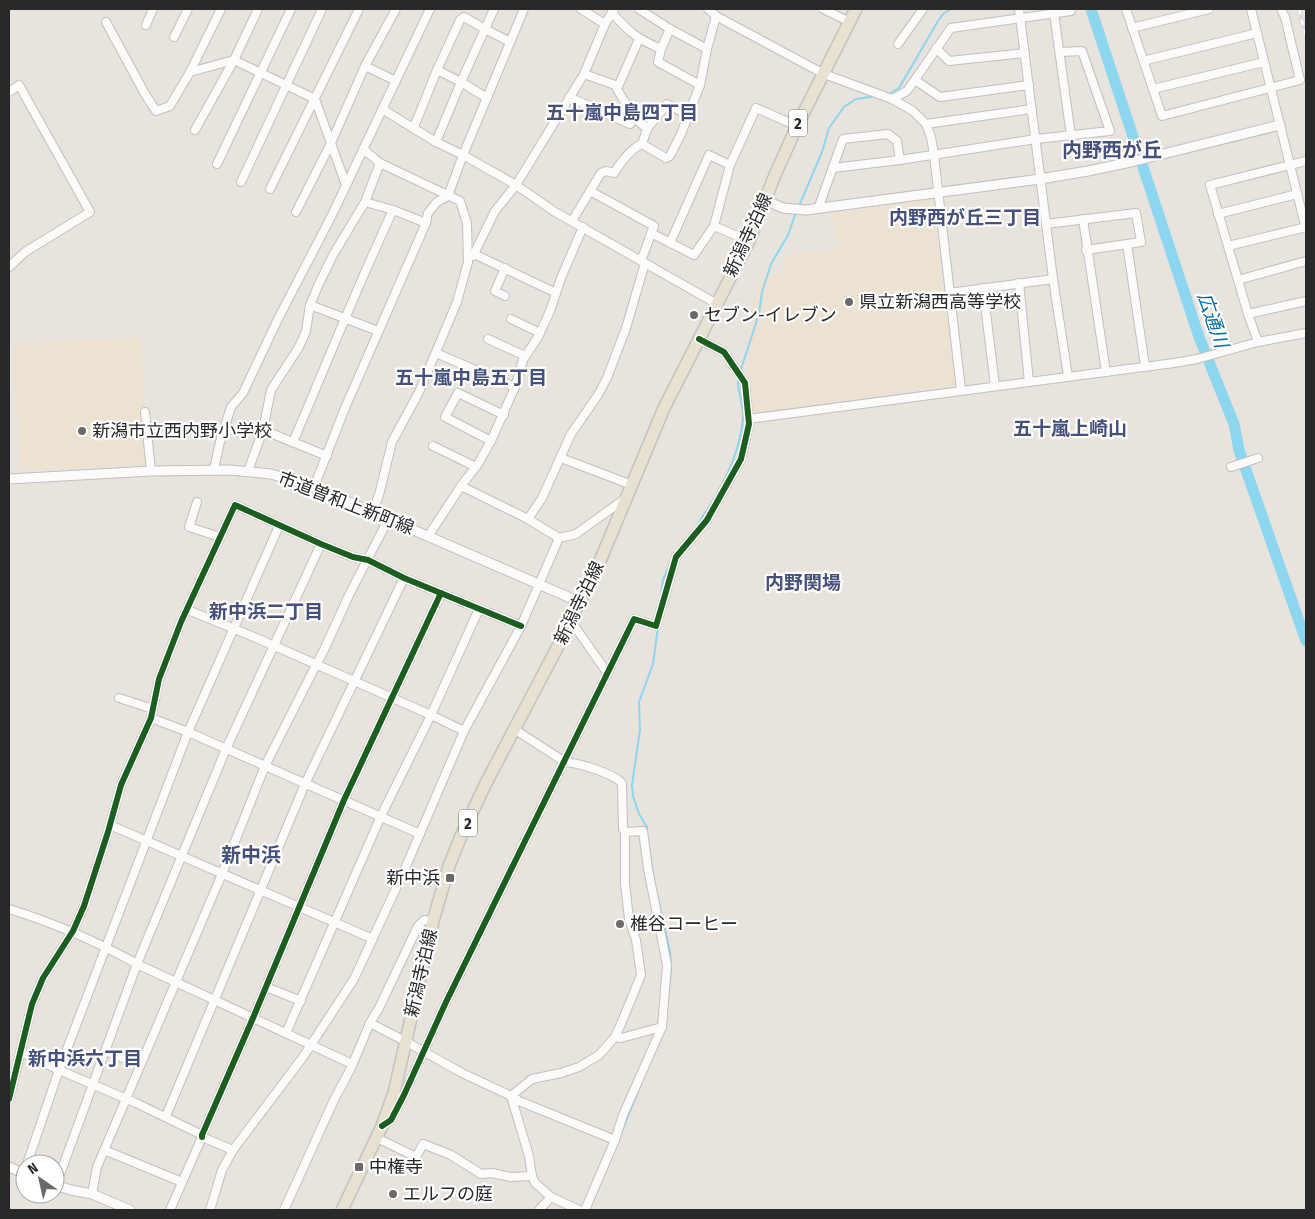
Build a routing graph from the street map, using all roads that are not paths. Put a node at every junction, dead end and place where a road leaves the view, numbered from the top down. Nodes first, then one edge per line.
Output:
1 (153, 9) edge
2 (188, 9) edge
3 (221, 9) edge
4 (258, 9) edge
5 (291, 9) edge
6 (322, 9) edge
7 (358, 9) edge
8 (396, 9) edge
9 (430, 9) edge
10 (494, 9) edge
11 (524, 9) edge
12 (581, 9) edge
13 (639, 9) edge
14 (708, 9) edge
15 (823, 9) edge
16 (856, 9) edge
17 (923, 9) edge
18 (1019, 9) edge
19 (1071, 9) edge
20 (1126, 9) edge
21 (1209, 9) edge
22 (1251, 9) edge
23 (1281, 9) edge
24 (613, 11) edge
25 (1054, 13) junction
26 (716, 16) junction
27 (1020, 18) junction
28 (106, 22) dead end
29 (850, 22) junction
30 (605, 24) junction
31 (146, 25) dead end
32 (1132, 28) junction
33 (485, 29) junction
34 (670, 30) junction
35 (1257, 33) junction
36 (174, 37) dead end
37 (639, 39) junction
38 (510, 42) junction
39 (898, 44) dead end
40 (936, 48) junction
41 (661, 49) junction
42 (707, 49) junction
43 (1060, 52) junction
44 (1024, 53) junction
45 (234, 60) junction
46 (1143, 61) junction
47 (1264, 62) junction
48 (365, 66) junction
49 (438, 70) junction
50 (190, 72) junction
51 (261, 73) junction
52 (584, 74) junction
53 (824, 74) junction
54 (915, 80) junction
55 (396, 81) junction
56 (461, 82) junction
57 (700, 85) junction
58 (1029, 85) junction
59 (287, 86) junction
60 (618, 86) junction
61 (1271, 88) junction
62 (1153, 89) junction
63 (9, 92) edge
64 (569, 97) junction
65 (487, 98) junction
66 (892, 99) junction
67 (315, 100) junction
68 (382, 108) junction
69 (1032, 109) junction
70 (688, 115) junction
71 (635, 118) junction
72 (926, 124) junction
73 (1280, 125) junction
74 (797, 126) junction
75 (414, 127) junction
76 (647, 129) junction
77 (195, 130) dead end
78 (1072, 136) junction
79 (1036, 139) junction
80 (436, 142) junction
81 (331, 143) junction
82 (642, 144) junction
83 (363, 149) junction
84 (463, 155) junction
85 (934, 155) junction
86 (900, 160) junction
87 (1306, 161) edge
88 (380, 163) junction
89 (217, 164) dead end
90 (730, 165) junction
91 (1290, 165) junction
92 (833, 168) junction
93 (1040, 179) junction
94 (242, 182) dead end
95 (346, 185) junction
96 (516, 185) junction
97 (270, 189) dead end
98 (590, 191) junction
99 (938, 192) junction
100 (1298, 194) junction
101 (448, 196) junction
102 (766, 200) junction
103 (365, 202) junction
104 (393, 210) junction
105 (818, 210) junction
106 (296, 212) dead end
107 (1218, 214) junction
108 (1083, 220) junction
109 (572, 221) junction
110 (426, 222) junction
111 (1046, 224) junction
112 (714, 226) junction
113 (583, 228) junction
114 (1306, 228) edge
115 (651, 233) junction
116 (749, 241) junction
117 (670, 243) junction
118 (1127, 244) junction
119 (1228, 246) junction
120 (1086, 250) junction
121 (474, 254) junction
122 (1306, 261) edge
123 (468, 262) junction
124 (643, 262) junction
125 (9, 267) edge
126 (505, 268) junction
127 (1053, 279) junction
128 (1238, 280) junction
129 (1019, 283) junction
130 (983, 288) junction
131 (556, 293) junction
132 (949, 293) junction
133 (505, 296) dead end
134 (1306, 301) edge
135 (717, 304) junction
136 (310, 305) junction
137 (1248, 314) junction
138 (346, 319) junction
139 (511, 319) dead end
140 (378, 331) junction
141 (540, 333) junction
142 (1306, 333) edge
143 (488, 339) dead end
144 (698, 339) junction
145 (1258, 342) junction
146 (436, 353) junction
147 (526, 356) junction
148 (1145, 366) junction
149 (1106, 372) junction
150 (1068, 376) junction
151 (1029, 382) junction
152 (995, 386) junction
153 (515, 387) junction
154 (961, 390) junction
155 (145, 412) dead end
156 (504, 415) junction
157 (748, 419) junction
158 (263, 430) junction
159 (491, 441) junction
160 (293, 442) junction
161 (433, 446) dead end
162 (327, 456) junction
163 (562, 458) junction
164 (1258, 458) dead end
165 (1233, 466) dead end
166 (476, 467) junction
167 (214, 470) junction
168 (151, 471) junction
169 (248, 471) junction
170 (9, 479) edge
171 (632, 485) junction
172 (314, 486) junction
173 (461, 486) junction
174 (626, 498) junction
175 (197, 502) dead end
176 (373, 511) junction
177 (389, 518) junction
178 (528, 520) junction
179 (279, 526) junction
180 (429, 535) junction
181 (220, 536) junction
182 (559, 538) junction
183 (321, 544) junction
184 (368, 560) junction
185 (404, 578) junction
186 (538, 584) junction
187 (440, 592) junction
188 (580, 602) junction
189 (479, 609) junction
190 (188, 610) junction
191 (571, 621) junction
192 (520, 626) junction
193 (233, 629) junction
194 (274, 646) junction
195 (316, 664) junction
196 (608, 674) junction
197 (354, 681) junction
198 (119, 698) dead end
199 (391, 698) junction
200 (153, 709) junction
201 (431, 715) junction
202 (151, 718) junction
203 (514, 729) junction
204 (188, 732) junction
205 (464, 732) junction
206 (226, 749) junction
207 (565, 762) junction
208 (265, 766) junction
209 (305, 784) junction
210 (344, 800) junction
211 (381, 816) junction
212 (110, 825) junction
213 (625, 832) junction
214 (420, 834) junction
215 (148, 841) junction
216 (182, 856) junction
217 (222, 874) junction
218 (261, 891) junction
219 (299, 906) junction
220 (9, 909) edge
221 (433, 921) junction
222 (335, 922) junction
223 (73, 931) junction
224 (373, 939) junction
225 (105, 946) junction
226 (137, 964) junction
227 (176, 982) junction
228 (266, 987) junction
229 (214, 1000) junction
230 (300, 1001) junction
231 (253, 1018) junction
232 (370, 1023) junction
233 (662, 1027) junction
234 (286, 1033) junction
235 (615, 1037) junction
236 (405, 1041) junction
237 (311, 1044) junction
238 (106, 1051) junction
239 (21, 1052) junction
240 (424, 1052) junction
241 (352, 1064) junction
242 (140, 1065) junction
243 (59, 1070) junction
244 (93, 1085) junction
245 (511, 1096) junction
246 (9, 1099) edge
247 (125, 1100) junction
248 (166, 1116) junction
249 (382, 1126) junction
250 (202, 1136) junction
251 (377, 1138) junction
252 (615, 1140) junction
253 (104, 1150) junction
254 (233, 1150) junction
255 (30, 1154) edge
256 (65, 1159) edge
257 (532, 1176) junction
258 (182, 1182) junction
259 (65, 1188) edge
260 (92, 1194) junction
261 (551, 1196) junction
262 (130, 1210) edge
263 (170, 1210) edge
264 (210, 1210) edge
265 (284, 1210) edge
266 (342, 1210) edge
267 (539, 1210) edge
268 (579, 1210) edge
269 (585, 1210) edge

1 - 31 street
2 - 36 street
3 - 50 street
4 - 45 street
5 - 51 street
6 - 59 street
7 - 67 street
8 - 48 street
9 - 55 street
10 - 33 street
11 - 38 street
12 - 30 street
13 - 34 street
14 - 26 street
15 - 29 street
16 - 29 main road, 新潟寺泊線 / 2
17 - 39 street
18 - 27 street
19 - 25 street
20 - 32 street
21 - 32 street
22 - 35 street
23 - 61 street
24 - 30 street
24 - 37 street
25 - 27 street
25 - 43 street
26 - 42 street
26 - 53 street
27 - 40 street
27 - 44 street
28 - 50 street
29 - 53 main road, 新潟寺泊線 / 2
30 - 52 street
32 - 46 street
33 - 38 street
33 - 49 street
33 - 56 street
34 - 41 street
34 - 42 street
35 - 46 street
35 - 47 street
37 - 41 street
37 - 60 street
38 - 65 street
40 - 44 street
40 - 54 street
41 - 57 street
42 - 57 street
43 - 78 street
43 - 78 street
44 - 58 street
45 - 50 street
45 - 51 street
45 - 77 street
46 - 62 street
47 - 61 street
47 - 62 street
48 - 55 street
48 - 81 street
49 - 56 street
49 - 75 street
51 - 59 street
51 - 89 street
52 - 60 street
52 - 64 street
53 - 66 street
53 - 74 main road, 新潟寺泊線 / 2
54 - 58 street
54 - 66 street
55 - 68 street
56 - 65 street
56 - 80 street
57 - 70 street
58 - 69 street
59 - 67 street
59 - 94 street
60 - 71 street
61 - 62 street
61 - 73 street
63 - 125 street
64 - 71 street
64 - 96 street
65 - 84 street
66 - 72 street
67 - 81 street
67 - 97 street
68 - 75 street
68 - 83 street
69 - 72 street
69 - 79 street
70 - 76 street
70 - 82 street
71 - 76 street
72 - 85 street
73 - 91 street
73 - 93 street
74 - 90 street
74 - 102 main road, 新潟寺泊線 / 2
75 - 80 street
76 - 82 street
78 - 79 street
79 - 85 street
79 - 93 street
80 - 84 street
81 - 95 street
81 - 106 street
82 - 98 street
83 - 88 street
83 - 95 street
84 - 96 street
84 - 101 street
85 - 86 street
85 - 99 street
86 - 92 street
86 - 92 street
87 - 91 street
88 - 101 street
88 - 103 street
90 - 112 street
90 - 117 street
91 - 100 street
91 - 107 street
92 - 105 street
93 - 99 street
93 - 111 street
95 - 167 street
96 - 109 street
96 - 121 street
98 - 109 street
98 - 115 street
99 - 105 street
99 - 132 street
100 - 107 street
100 - 114 street
101 - 110 street
101 - 123 street
102 - 105 street
102 - 116 main road, 新潟寺泊線 / 2
103 - 104 street
103 - 136 street
104 - 110 street
104 - 138 street
107 - 119 street
108 - 111 street
108 - 118 street
108 - 120 street
109 - 113 street
110 - 140 street
111 - 127 street
112 - 116 street
112 - 117 street
113 - 124 street
113 - 131 street
114 - 119 street
115 - 117 street
115 - 124 street
116 - 135 main road, 新潟寺泊線 / 2
118 - 120 street
118 - 148 street
119 - 128 street
120 - 149 street
121 - 123 street
121 - 126 street
122 - 128 street
123 - 146 street
124 - 135 street
124 - 163 street
126 - 131 street
126 - 133 street
127 - 129 street
127 - 150 street
128 - 137 street
129 - 130 street
129 - 151 street
130 - 132 street
130 - 152 street
131 - 141 street
132 - 154 street
134 - 137 street
135 - 144 main road, 新潟寺泊線 / 2
136 - 138 street
136 - 158 street
137 - 145 street
138 - 140 street
138 - 160 street
139 - 141 street
140 - 162 street
141 - 147 street
142 - 145 street
143 - 147 street
144 - 157 street
144 - 171 main road, 新潟寺泊線 / 2
145 - 148 street
146 - 153 street
146 - 176 street
147 - 153 street
148 - 149 street
149 - 150 street
150 - 151 street
151 - 152 street
152 - 154 street
153 - 156 street
154 - 157 street
155 - 168 street
156 - 159 street
156 - 159 street
157 - 196 street
158 - 160 street
158 - 169 street
159 - 166 street
160 - 162 street
161 - 166 street
162 - 172 street
163 - 171 street
163 - 178 street
164 - 165 street
166 - 173 street
167 - 168 street, 市道曽和上新町線
167 - 169 street, 市道曽和上新町線
168 - 170 street, 市道曽和上新町線
169 - 172 street, 市道曽和上新町線
171 - 174 main road, 新潟寺泊線 / 2
172 - 176 street, 市道曽和上新町線
173 - 178 street
173 - 180 street
174 - 182 street
174 - 188 main road, 新潟寺泊線 / 2
175 - 181 street
176 - 177 street, 市道曽和上新町線
177 - 180 street, 市道曽和上新町線
177 - 184 street
178 - 182 street
179 - 181 street
179 - 183 street
179 - 193 street
180 - 186 street, 市道曽和上新町線
181 - 190 street
182 - 186 street
183 - 184 street
183 - 194 street
184 - 185 street
184 - 195 street
185 - 187 street
185 - 197 street
186 - 188 street, 市道曽和上新町線
186 - 192 street
187 - 189 street
187 - 199 street
188 - 191 main road, 新潟寺泊線 / 2
189 - 192 street
189 - 201 street
190 - 193 street
190 - 200 street
191 - 196 street
191 - 203 main road, 新潟寺泊線 / 2
192 - 205 street
193 - 194 street
193 - 204 street
194 - 195 street
194 - 206 street
195 - 197 street
195 - 208 street
196 - 207 street
197 - 199 street
197 - 209 street
198 - 200 street
199 - 201 street
199 - 210 street
200 - 202 street
201 - 205 street
201 - 211 street
202 - 204 street
202 - 212 street
203 - 207 street
203 - 221 main road, 新潟寺泊線 / 2
204 - 206 street
204 - 215 street
205 - 214 street
206 - 208 street
206 - 216 street
207 - 213 street
207 - 240 street
208 - 209 street
208 - 217 street
209 - 210 street
209 - 218 street
210 - 211 street
210 - 219 street
211 - 214 street
211 - 222 street
212 - 215 street
212 - 223 street
213 - 233 street
213 - 235 street
214 - 224 street
215 - 216 street
215 - 225 street
216 - 217 street
216 - 226 street
217 - 218 street
217 - 227 street
218 - 219 street
218 - 229 street
219 - 222 street
219 - 228 street
220 - 223 street
221 - 232 street
221 - 236 main road, 新潟寺泊線 / 2
222 - 224 street
222 - 230 street
223 - 225 street
223 - 239 street
224 - 237 street
225 - 226 street
225 - 243 street
226 - 227 street
226 - 238 street
227 - 229 street
227 - 242 street
228 - 230 street
228 - 231 street
229 - 231 street
229 - 248 street
230 - 234 street
231 - 234 street
231 - 250 street
232 - 236 street
232 - 241 street
233 - 235 street
233 - 252 street
234 - 237 street
235 - 245 street
236 - 240 street
236 - 249 main road, 新潟寺泊線 / 2
237 - 241 street
237 - 254 street
238 - 242 street
238 - 244 street
239 - 243 street
239 - 246 street
240 - 245 street
240 - 249 street
241 - 265 street
242 - 247 street
243 - 244 street
243 - 255 street
244 - 247 street
244 - 256 street
245 - 252 street
245 - 257 street
247 - 248 street
247 - 253 street
248 - 250 street
249 - 251 main road, 新潟寺泊線 / 2
250 - 254 street
250 - 258 street
251 - 257 street
251 - 266 main road, 新潟寺泊線 / 2
252 - 269 street
253 - 258 street
253 - 260 street
254 - 264 street
257 - 261 street
258 - 263 street
259 - 260 street
260 - 262 street
261 - 267 street
261 - 268 street

